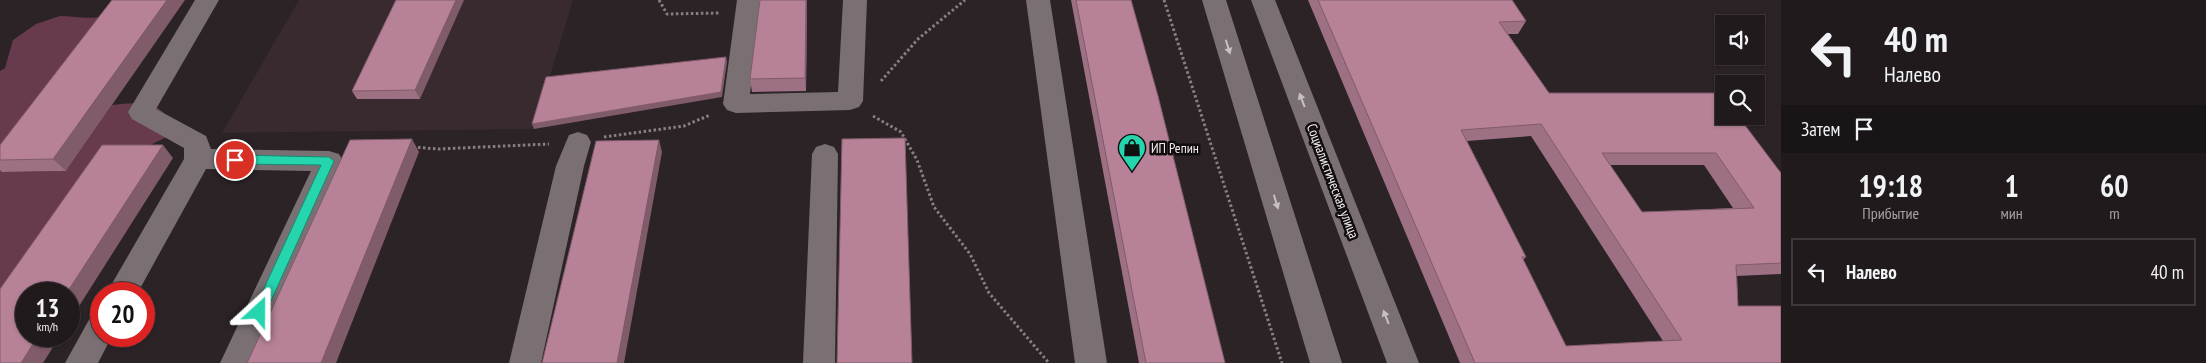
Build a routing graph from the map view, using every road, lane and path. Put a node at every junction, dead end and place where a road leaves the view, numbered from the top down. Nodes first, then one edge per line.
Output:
1 (207, 0) edge
2 (659, 0) edge
3 (855, 0) edge
4 (965, 0) edge
5 (1038, 0) edge
6 (1164, 0) edge
7 (1214, 0) edge
8 (1263, 0) edge
9 (749, 6) edge
10 (839, 101) junction
11 (736, 104) junction
12 (578, 142) junction
13 (412, 146) edge
14 (825, 154) dead end
15 (198, 159) junction
16 (127, 282) edge
17 (90, 347) edge
18 (81, 363) edge
19 (236, 363) edge
20 (525, 363) edge
21 (819, 363) edge
22 (1049, 363) edge
23 (1091, 363) edge
24 (1282, 363) edge
25 (1326, 363) edge
26 (1403, 363) edge

1 - 15 street
2 - 9 path
3 - 10 street
4 - 10 path
5 - 23 street
6 - 24 path
7 -> 25 street
26 -> 8 street, Социалистическая улица
9 - 11 street
10 - 11 street
10 - 22 path
11 - 12 path
12 - 13 path
12 - 20 street
14 - 21 street
15 - 16 street
15 - 19 street
17 - 18 street

